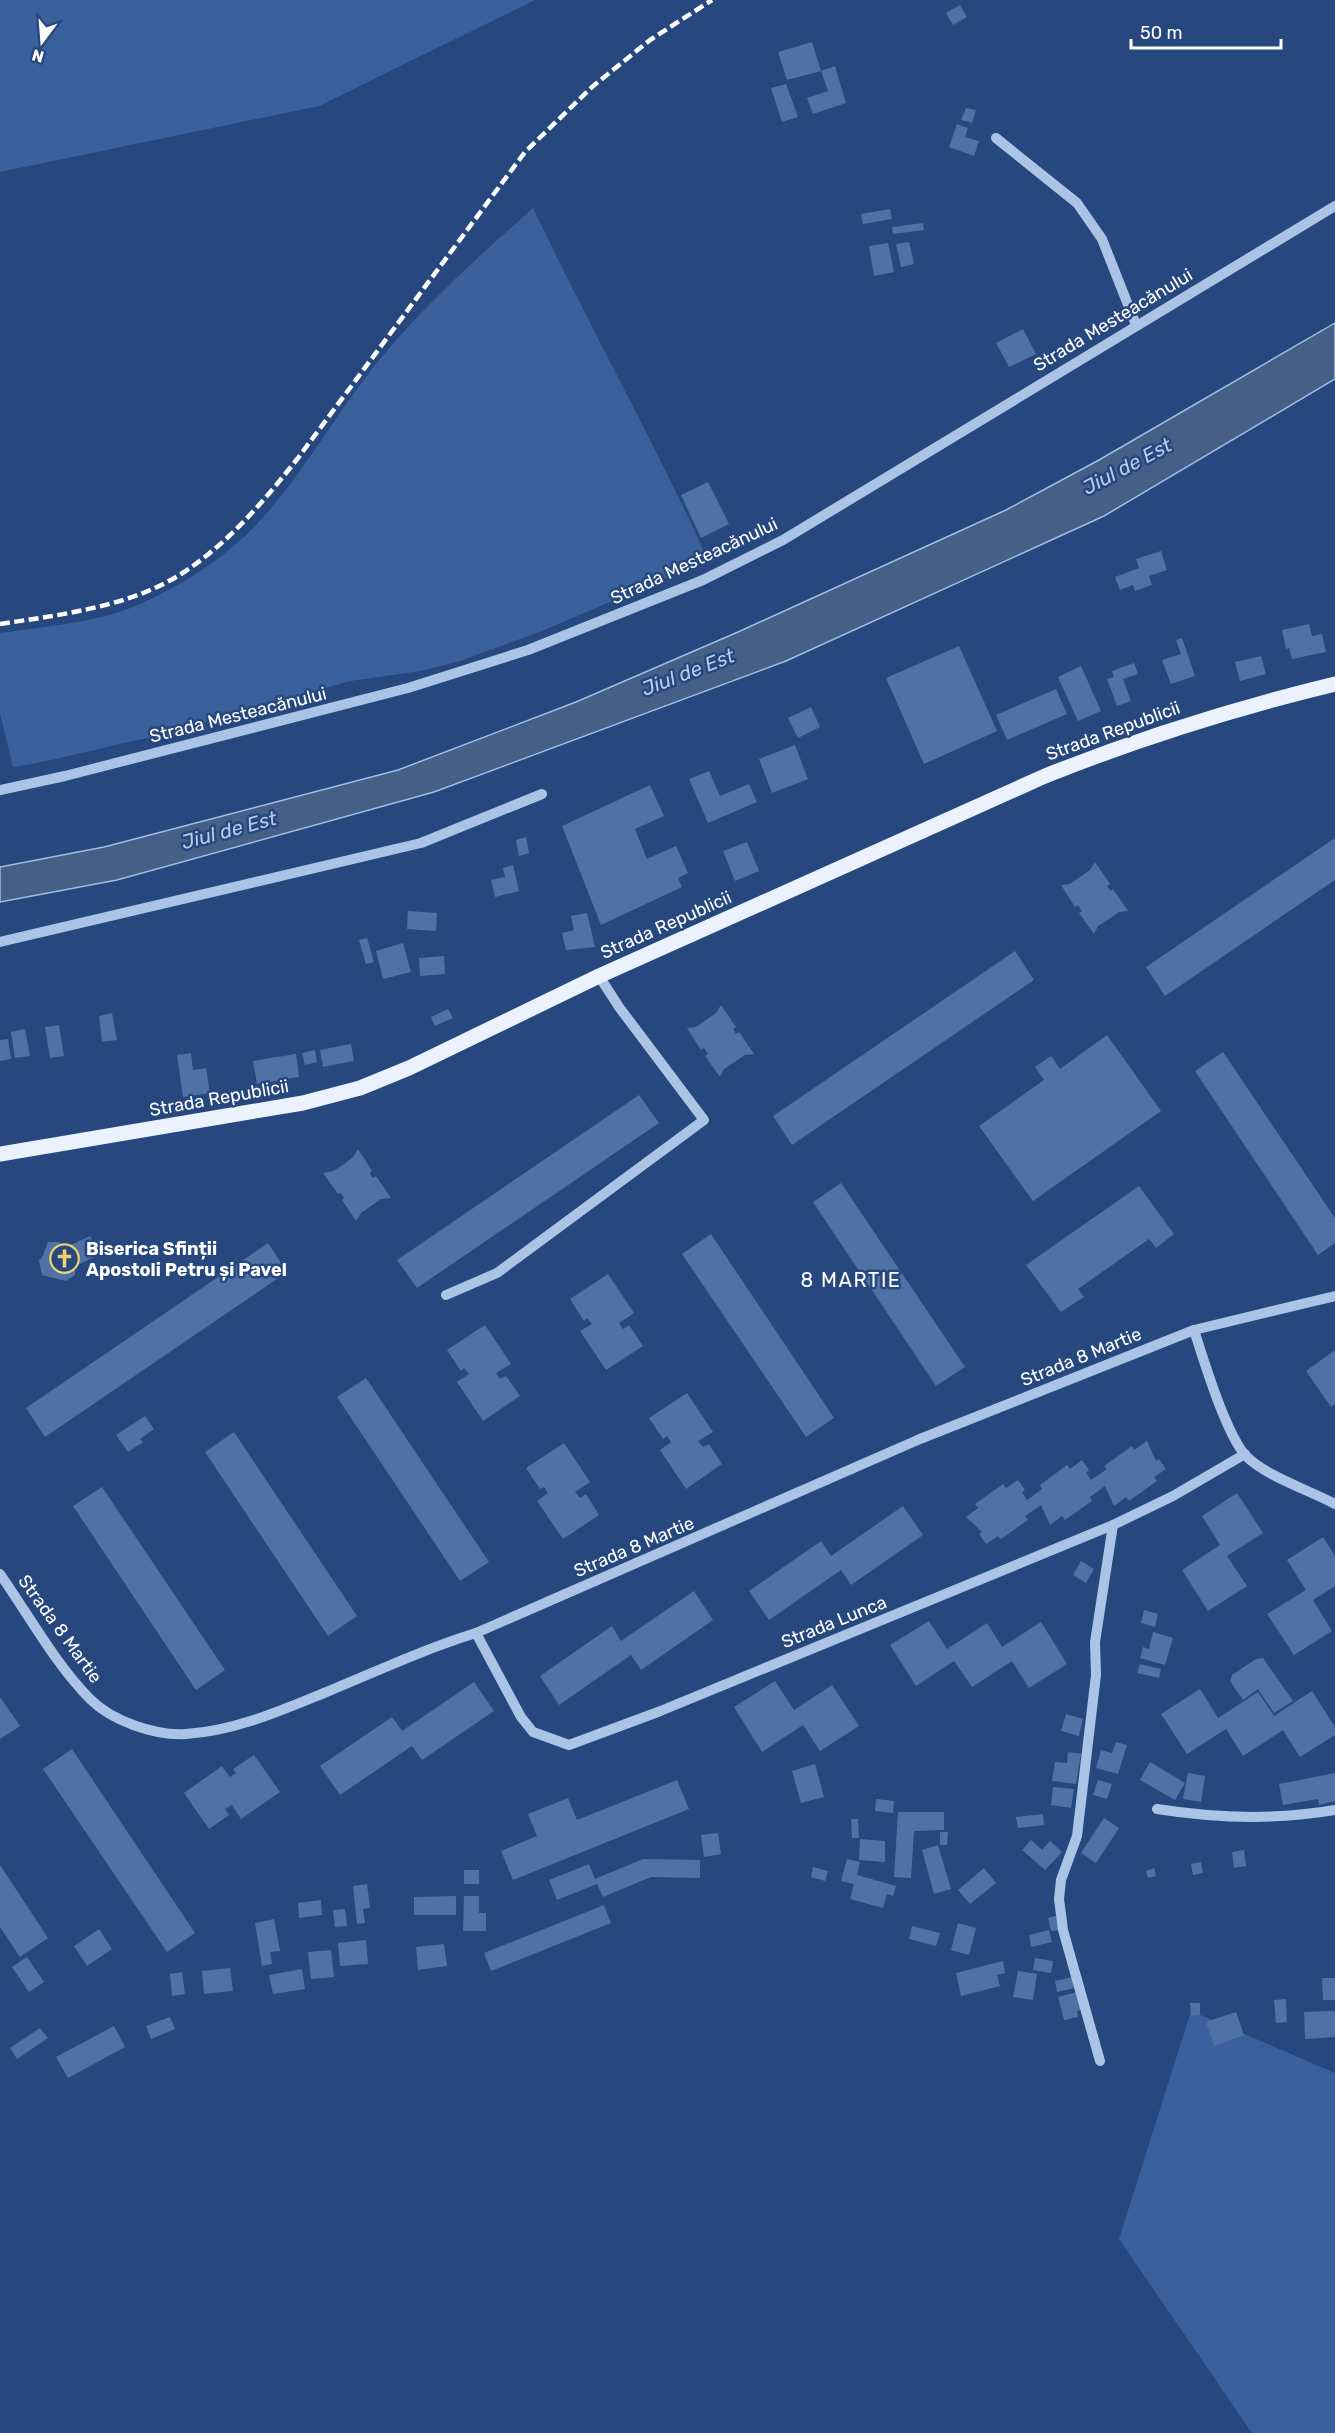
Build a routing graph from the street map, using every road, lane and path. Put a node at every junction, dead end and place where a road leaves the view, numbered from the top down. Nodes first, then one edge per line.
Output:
1 (996, 138) dead end
2 (1335, 206) edge
3 (1136, 325) junction
4 (1335, 684) edge
5 (0, 790) edge
6 (542, 794) dead end
7 (0, 942) edge
8 (599, 976) junction
9 (0, 1154) edge
10 (446, 1295) dead end
11 (1335, 1296) edge
12 (1194, 1330) junction
13 (1245, 1455) junction
14 (1335, 1503) edge
15 (1113, 1525) junction
16 (0, 1574) edge
17 (476, 1633) junction
18 (1157, 1809) dead end
19 (1335, 1810) edge
20 (1100, 2061) dead end

1 - 3 street
2 - 3 street, Strada Mesteacănului
3 - 5 street, Strada Mesteacănului
4 - 8 main road, Strada Republicii
6 - 7 street
8 - 9 main road, Strada Republicii
8 - 10 street
11 - 12 street, Strada 8 Martie
12 - 13 street
12 - 17 street, Strada 8 Martie
13 - 14 street
13 - 15 street, Strada Lunca
15 - 17 street, Strada Lunca
15 - 20 street
16 - 17 street, Strada 8 Martie
18 - 19 street

